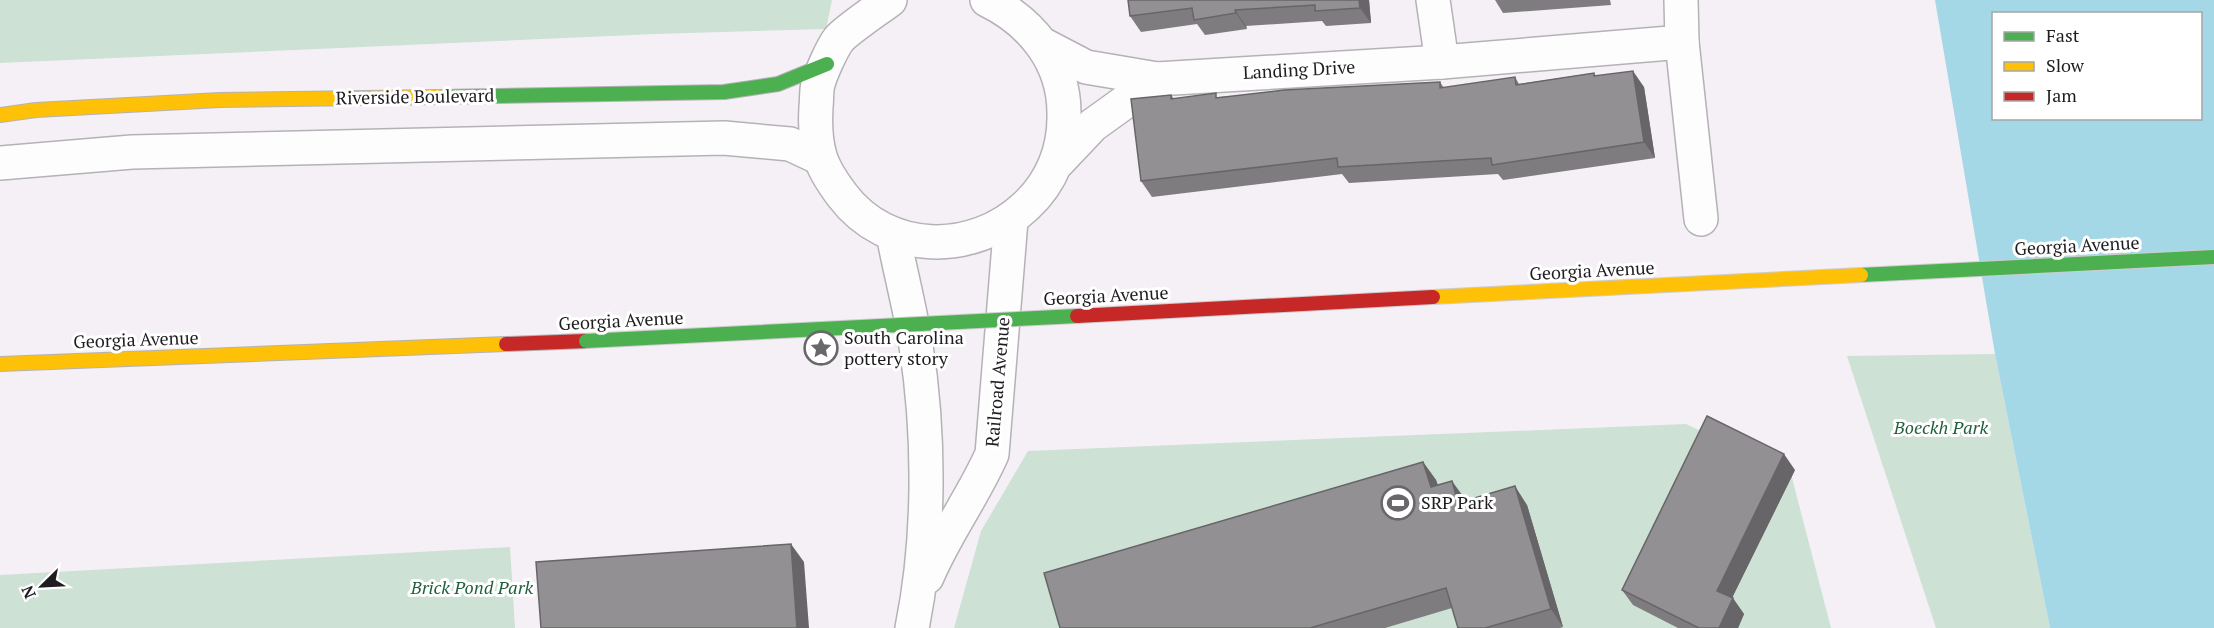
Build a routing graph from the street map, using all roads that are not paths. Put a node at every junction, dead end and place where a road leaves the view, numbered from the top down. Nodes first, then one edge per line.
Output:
1 (889, 0) edge
2 (1433, 0) edge
3 (1681, 0) edge
4 (997, 3) edge
5 (1682, 42) junction
6 (1042, 44) junction
7 (1442, 62) junction
8 (827, 64) junction
9 (1157, 79) junction
10 (0, 115) edge
11 (820, 158) junction
12 (0, 163) edge
13 (1056, 164) junction
14 (1701, 219) dead end
15 (1011, 220) junction
16 (893, 234) junction
17 (2214, 257) edge
18 (0, 364) edge
19 (915, 613) edge

1 - 8 street
2 - 7 street
3 - 5 street
4 - 6 street
5 - 7 street, Landing Drive
5 - 14 street
6 - 9 street, Landing Drive
6 - 13 street
7 - 9 street, Landing Drive
8 - 10 main road, Riverside Boulevard
8 - 11 street
9 - 13 street
11 - 12 street
11 - 16 street
13 - 15 street
15 - 16 street
15 - 19 street, Railroad Avenue
16 - 19 street, Railroad Avenue
17 - 18 main road, Georgia Avenue, bridge

